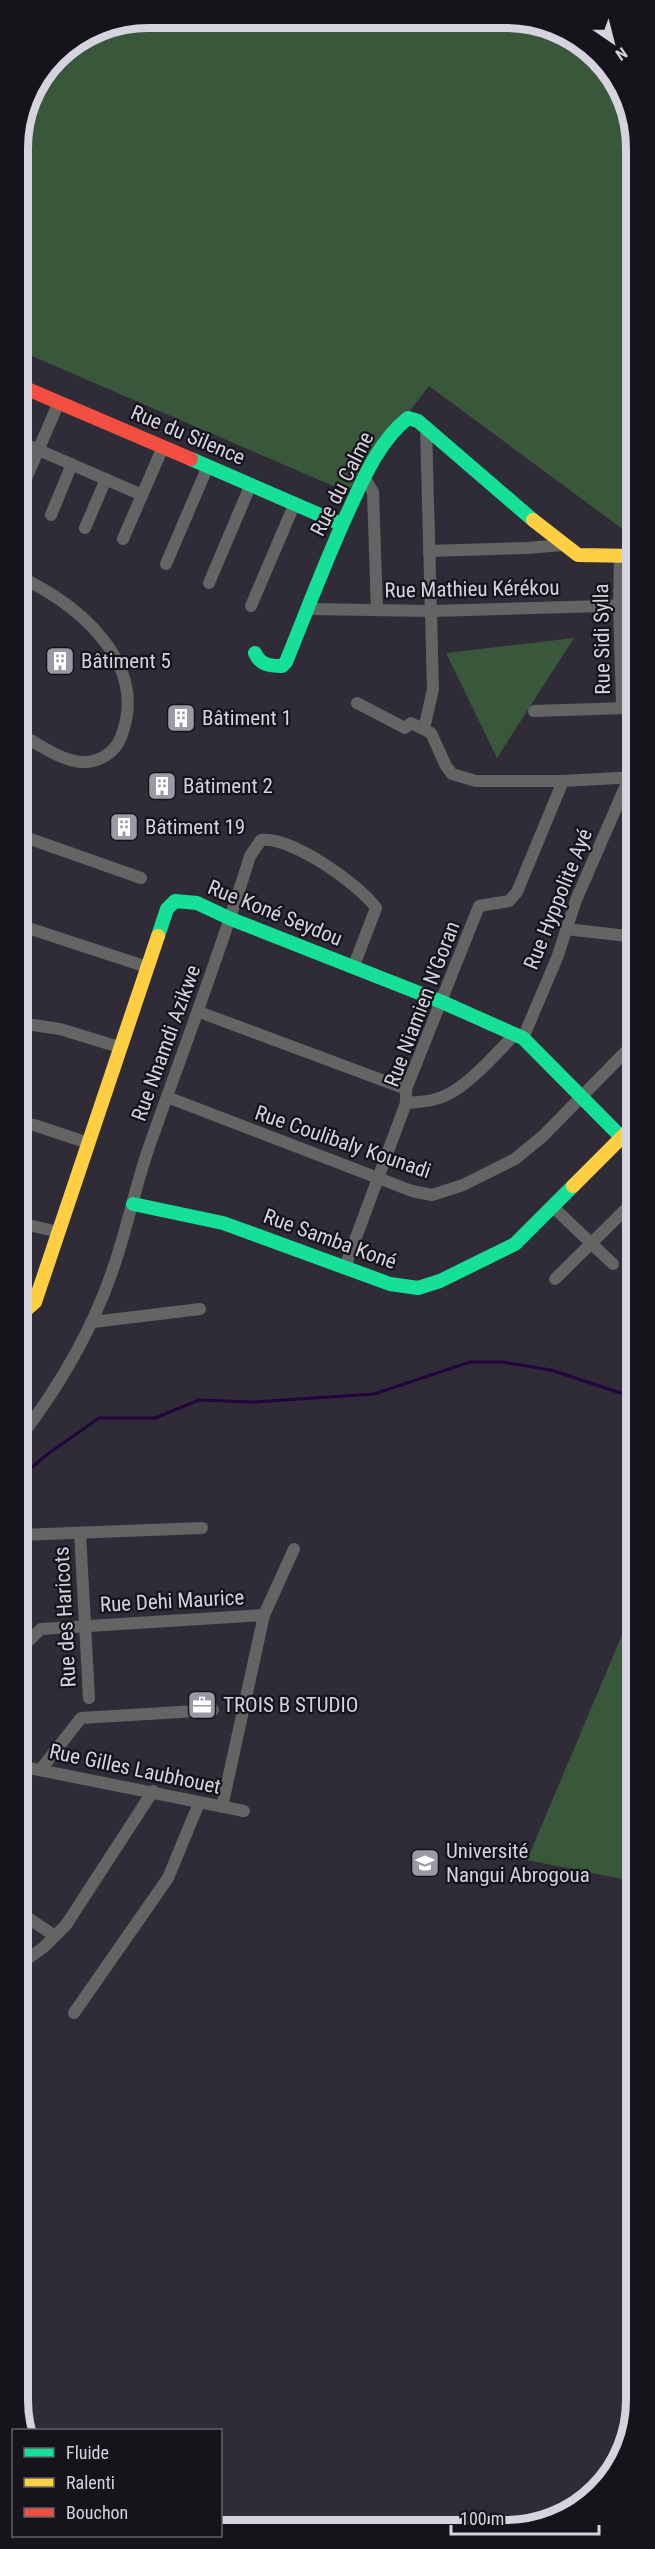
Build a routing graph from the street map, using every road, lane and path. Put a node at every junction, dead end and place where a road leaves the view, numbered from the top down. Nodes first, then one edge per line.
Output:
1 (29, 390) edge
2 (59, 402) junction
3 (426, 427) junction
4 (29, 446) edge
5 (163, 447) junction
6 (39, 450) junction
7 (72, 465) junction
8 (208, 466) junction
9 (29, 473) edge
10 (106, 479) junction
11 (365, 479) junction
12 (251, 484) junction
13 (142, 495) junction
14 (295, 503) junction
15 (51, 514) dead end
16 (341, 524) junction
17 (85, 528) dead end
18 (123, 539) dead end
19 (563, 545) junction
20 (429, 550) junction
21 (620, 556) junction
22 (626, 556) edge
23 (166, 564) dead end
24 (29, 582) edge
25 (209, 583) dead end
26 (252, 606) dead end
27 (619, 606) junction
28 (626, 606) edge
29 (309, 609) junction
30 (377, 610) junction
31 (431, 611) junction
32 (621, 646) junction
33 (626, 646) edge
34 (255, 653) dead end
35 (357, 703) dead end
36 (626, 706) edge
37 (626, 709) edge
38 (534, 711) dead end
39 (424, 729) junction
40 (29, 739) edge
41 (626, 776) edge
42 (562, 781) junction
43 (626, 791) edge
44 (29, 839) edge
45 (141, 878) dead end
46 (231, 919) junction
47 (29, 928) edge
48 (567, 929) junction
49 (626, 936) edge
50 (147, 967) junction
51 (353, 968) junction
52 (442, 1002) junction
53 (199, 1012) junction
54 (29, 1024) edge
55 (519, 1036) junction
56 (119, 1047) junction
57 (626, 1052) edge
58 (406, 1089) junction
59 (167, 1097) junction
60 (582, 1098) junction
61 (406, 1103) junction
62 (29, 1125) edge
63 (626, 1134) edge
64 (622, 1138) junction
65 (626, 1142) edge
66 (88, 1143) junction
67 (378, 1178) junction
68 (133, 1204) junction
69 (554, 1208) junction
70 (626, 1209) edge
71 (29, 1225) edge
72 (59, 1232) junction
73 (590, 1243) junction
74 (612, 1264) dead end
75 (345, 1267) junction
76 (555, 1279) dead end
77 (28, 1309) edge
78 (200, 1309) dead end
79 (93, 1322) junction
80 (28, 1425) edge
81 (202, 1528) dead end
82 (80, 1533) junction
83 (28, 1535) edge
84 (294, 1549) dead end
85 (264, 1615) junction
86 (83, 1625) junction
87 (28, 1641) edge
88 (89, 1698) dead end
89 (213, 1710) dead end
90 (28, 1767) edge
91 (41, 1769) junction
92 (153, 1791) junction
93 (199, 1803) junction
94 (222, 1807) junction
95 (244, 1811) dead end
96 (28, 1918) edge
97 (55, 1936) junction
98 (28, 1958) edge
99 (74, 2013) dead end

1 - 2 street, Rue du Silence
2 - 5 street, Rue du Silence
2 - 6 street
3 - 11 street, Rue du Calme
3 - 19 street
3 - 20 street
4 - 6 street
5 - 8 street, Rue du Silence
5 - 13 street
6 - 7 street
6 - 9 street
7 - 10 street
7 - 15 street
8 - 12 street, Rue du Silence
8 - 23 street
10 - 13 street
10 - 17 street
11 - 16 street, Rue du Calme
11 - 30 street
12 - 14 street, Rue du Silence
12 - 25 street
13 - 18 street
14 - 16 street, Rue du Silence
14 - 26 street
16 - 29 street, Rue du Calme
19 - 20 street
19 - 21 street
20 - 31 street
21 - 22 street
21 - 27 street, Rue Sidi Sylla
24 - 40 street
27 - 28 street, Rue Mathieu Kérékou
27 - 31 street, Rue Mathieu Kérékou
27 - 32 street, Rue Sidi Sylla
29 - 30 street, Rue Mathieu Kérékou
29 - 34 street, Rue du Calme
30 - 31 street, Rue Mathieu Kérékou
31 - 39 street
32 - 33 street
32 - 36 street, Rue Sidi Sylla
35 - 39 street
37 - 38 street
39 - 42 street
41 - 42 street
42 - 52 street, Rue Niamien N'Goran
43 - 48 street, Rue Hyppolite Ayé
44 - 45 street
46 - 50 street, Rue Koné Seydou
46 - 51 street, Rue Koné Seydou
46 - 51 street, Rue Nnamdi Azikwe
46 - 53 street, Rue Nnamdi Azikwe
47 - 50 street
48 - 49 street
48 - 55 street, Rue Hyppolite Ayé
50 - 56 street, Rue Koné Seydou
51 - 52 street, Rue Koné Seydou
52 - 55 street, Rue Koné Seydou
52 - 58 street, Rue Niamien N'Goran
53 - 58 street
53 - 59 street, Rue Nnamdi Azikwe
54 - 56 street
55 - 60 street, Rue Koné Seydou
55 - 61 street
56 - 66 street, Rue Koné Seydou
57 - 60 street, Rue Coulibaly Kounadi
58 - 61 street, Rue Niamien N'Goran
59 - 67 street, Rue Coulibaly Kounadi
59 - 68 street, Rue Nnamdi Azikwe
60 - 64 street, Rue Koné Seydou
60 - 67 street, Rue Coulibaly Kounadi
61 - 67 street, Rue Niamien N'Goran
62 - 66 street
63 - 64 street, Rue Samba Koné
64 - 65 street, Rue Koné Seydou
64 - 69 street, Rue Samba Koné
66 - 72 street, Rue Koné Seydou
67 - 75 street, Rue Niamien N'Goran
68 - 75 street, Rue Samba Koné
68 - 79 street, Rue Nnamdi Azikwe
69 - 73 street
69 - 75 street, Rue Samba Koné
70 - 73 street
71 - 72 street
72 - 77 street, Rue Koné Seydou
73 - 74 street
73 - 76 street
78 - 79 street
79 - 80 street, Rue Nnamdi Azikwe
81 - 82 street
82 - 83 street
82 - 86 street, Rue des Haricots
84 - 85 street, Rue Dehi Maurice
85 - 86 street, Rue Dehi Maurice
85 - 94 street
86 - 87 street, Rue Dehi Maurice
86 - 88 street, Rue des Haricots
89 - 91 street
90 - 91 street, Rue Gilles Laubhouet
91 - 92 street, Rue Gilles Laubhouet
92 - 93 street, Rue Gilles Laubhouet
92 - 97 street
93 - 94 street, Rue Gilles Laubhouet
93 - 99 street
94 - 95 street, Rue Gilles Laubhouet
96 - 97 street
97 - 98 street

